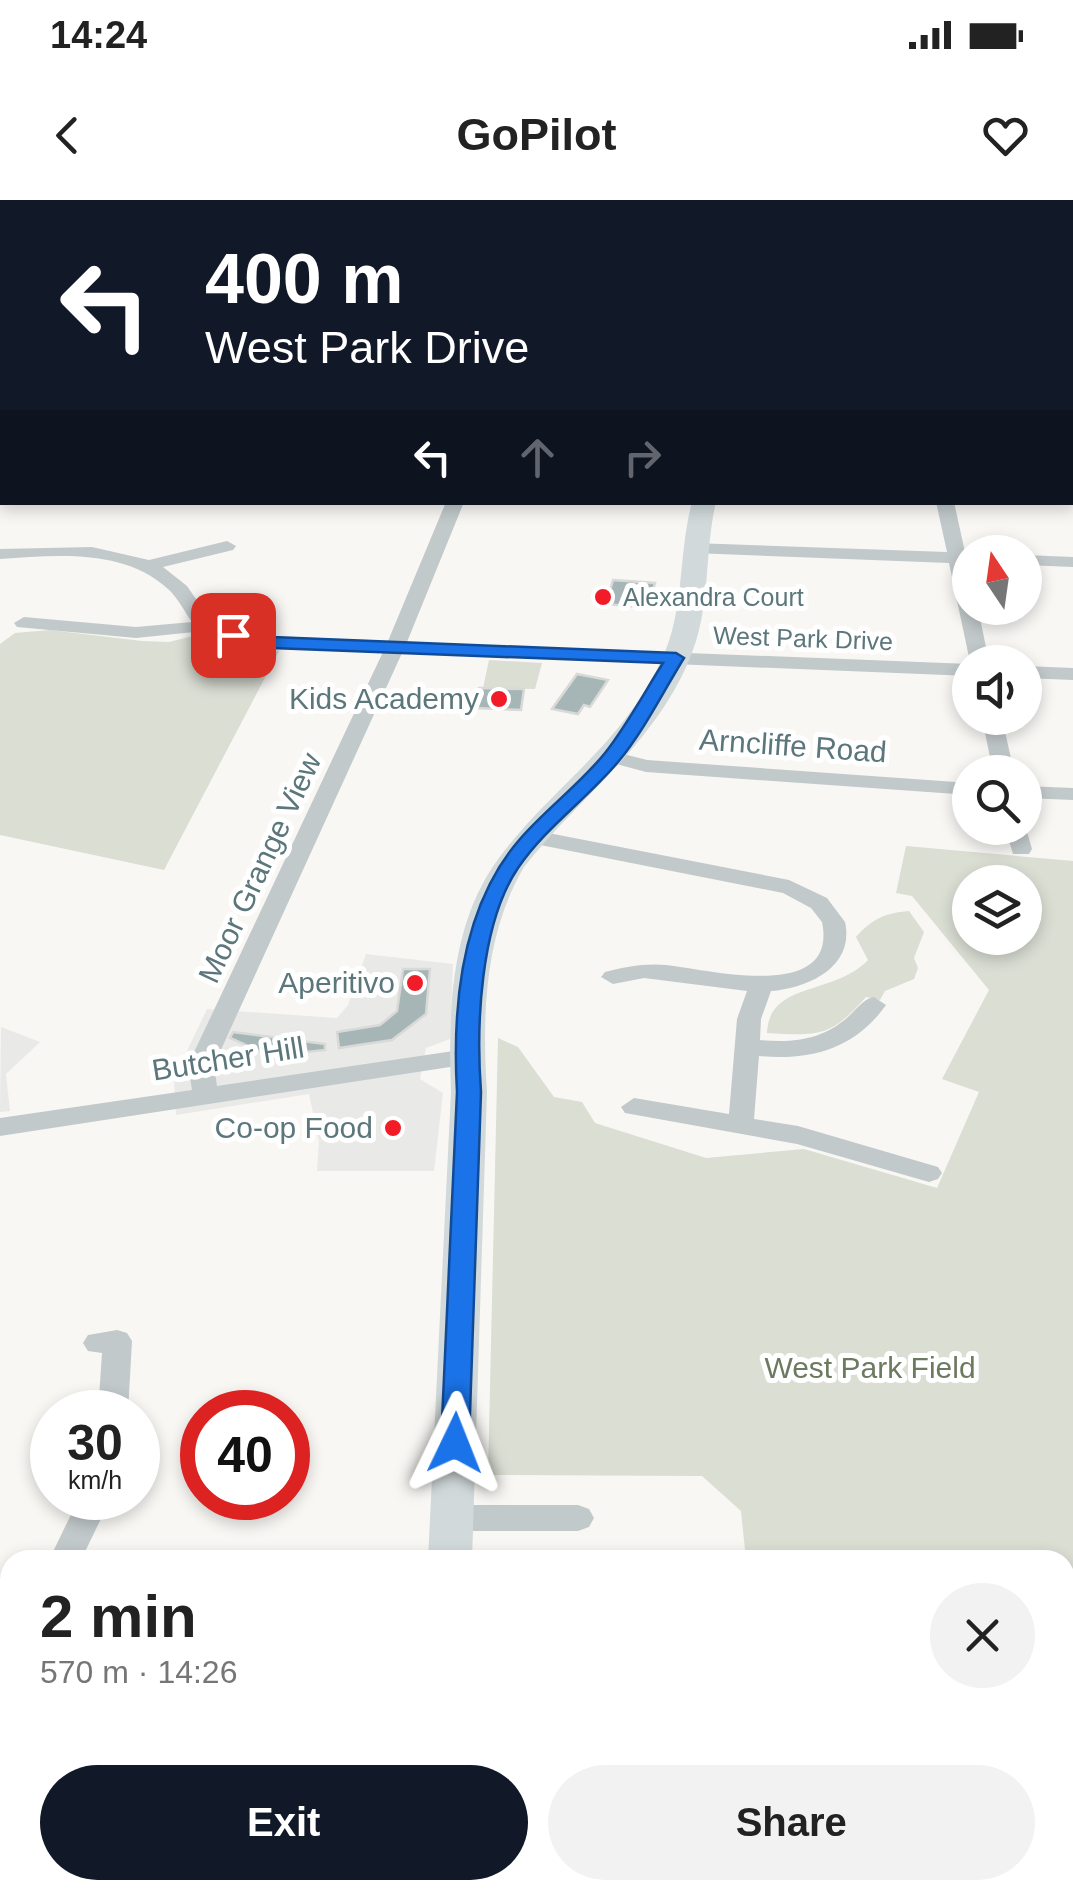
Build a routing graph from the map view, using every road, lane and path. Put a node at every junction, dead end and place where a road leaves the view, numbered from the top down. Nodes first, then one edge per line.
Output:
1 (455, 505) edge
2 (703, 505) edge
3 (946, 505) edge
4 (956, 535) edge
5 (227, 546) dead end
6 (692, 548) junction
7 (0, 554) edge
8 (952, 558) edge
9 (1042, 561) edge
10 (1073, 562) edge
11 (149, 568) junction
12 (24, 623) dead end
13 (204, 625) junction
14 (395, 648) junction
15 (676, 658) junction
16 (952, 669) edge
17 (1042, 673) edge
18 (1073, 674) edge
19 (612, 757) junction
20 (952, 788) edge
21 (1042, 793) edge
22 (1073, 794) edge
23 (532, 838) junction
24 (613, 977) dead end
25 (761, 985) junction
26 (874, 1005) dead end
27 (748, 1047) junction
28 (467, 1056) junction
29 (206, 1095) junction
30 (634, 1107) dead end
31 (741, 1125) junction
32 (0, 1127) edge
33 (929, 1173) dead end
34 (98, 1343) dead end
35 (114, 1390) edge
36 (452, 1518) junction
37 (578, 1518) dead end
38 (84, 1520) edge
39 (70, 1550) edge
40 (450, 1550) edge

1 - 14 street, Moor Grange View
2 - 6 street
3 - 4 street
5 - 11 street
6 - 8 street
6 - 15 street
7 - 11 street
9 - 10 street
11 - 13 street
12 - 13 street
13 - 14 street, West Park Drive
14 - 15 street, West Park Drive
14 - 29 street, Moor Grange View
15 - 16 street, West Park Drive
15 - 19 street
17 - 18 street
19 - 20 street, Arncliffe Road
19 - 23 street
21 - 22 street
23 - 25 street
23 - 28 street
24 - 25 street
25 - 27 street
26 - 27 street
27 - 31 street
28 - 29 street, Butcher Hill
28 - 36 street
29 - 32 street, Butcher Hill
30 - 31 street
31 - 33 street
34 - 35 street
36 - 37 street
36 - 40 street
38 - 39 street

